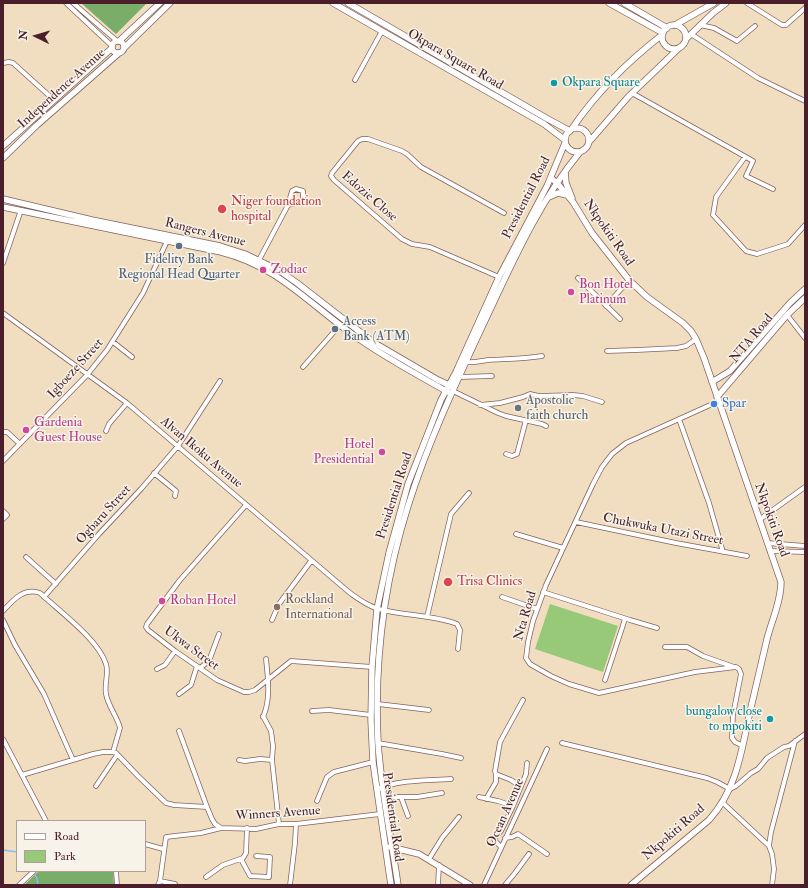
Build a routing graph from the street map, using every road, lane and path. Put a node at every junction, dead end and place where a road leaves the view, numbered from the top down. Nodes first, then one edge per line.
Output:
1 (66, 3) edge
2 (160, 3) edge
3 (170, 3) edge
4 (333, 3) edge
5 (348, 3) edge
6 (609, 3) edge
7 (624, 3) edge
8 (714, 3) edge
9 (726, 3) edge
10 (746, 3) edge
11 (75, 4) edge
12 (805, 8) edge
13 (696, 14) junction
14 (384, 24) junction
15 (701, 24) junction
16 (675, 25) junction
17 (755, 26) dead end
18 (666, 28) junction
19 (382, 31) junction
20 (662, 34) junction
21 (692, 34) junction
22 (686, 39) junction
23 (118, 41) junction
24 (112, 47) junction
25 (124, 48) junction
26 (679, 48) junction
27 (119, 53) junction
28 (3, 63) edge
29 (355, 80) dead end
30 (632, 93) junction
31 (54, 100) junction
32 (805, 101) edge
33 (571, 130) junction
34 (565, 141) junction
35 (589, 142) junction
36 (3, 146) edge
37 (580, 152) junction
38 (745, 157) junction
39 (3, 158) edge
40 (565, 172) junction
41 (551, 178) junction
42 (557, 183) junction
43 (773, 189) dead end
44 (567, 195) junction
45 (549, 198) junction
46 (3, 199) edge
47 (573, 202) junction
48 (288, 205) junction
49 (3, 207) edge
50 (21, 210) junction
51 (504, 213) dead end
52 (805, 225) edge
53 (168, 238) junction
54 (259, 260) junction
55 (3, 263) edge
56 (499, 277) junction
57 (578, 278) dead end
58 (629, 280) junction
59 (805, 289) edge
60 (805, 298) edge
61 (606, 306) junction
62 (3, 313) edge
63 (787, 315) junction
64 (620, 319) dead end
65 (482, 320) junction
66 (340, 325) junction
67 (805, 338) edge
68 (696, 339) junction
69 (113, 342) junction
70 (607, 351) dead end
71 (542, 356) dead end
72 (132, 357) dead end
73 (466, 362) junction
74 (303, 367) dead end
75 (458, 374) junction
76 (87, 375) junction
77 (492, 376) dead end
78 (220, 381) dead end
79 (712, 382) junction
80 (437, 383) junction
81 (452, 390) junction
82 (446, 391) junction
83 (718, 399) junction
84 (441, 400) junction
85 (602, 402) dead end
86 (127, 403) junction
87 (480, 405) junction
88 (679, 419) junction
89 (526, 420) junction
90 (546, 426) dead end
91 (106, 431) dead end
92 (3, 432) edge
93 (20, 444) junction
94 (178, 446) junction
95 (506, 454) dead end
96 (3, 461) edge
97 (154, 473) junction
98 (805, 487) edge
99 (469, 493) dead end
100 (175, 496) dead end
101 (246, 505) junction
102 (3, 511) edge
103 (3, 518) edge
104 (759, 520) junction
105 (576, 522) junction
106 (516, 534) dead end
107 (767, 543) junction
108 (805, 546) edge
109 (563, 548) junction
110 (770, 551) junction
111 (723, 552) junction
112 (805, 552) edge
113 (747, 556) dead end
114 (26, 557) dead end
115 (311, 561) junction
116 (56, 584) junction
117 (543, 592) junction
118 (44, 597) junction
119 (502, 597) dead end
120 (537, 609) junction
121 (380, 610) junction
122 (3, 611) edge
123 (427, 617) junction
124 (625, 619) junction
125 (3, 620) edge
126 (272, 620) dead end
127 (656, 628) dead end
128 (219, 634) dead end
129 (665, 647) dead end
130 (458, 649) dead end
131 (174, 651) junction
132 (266, 659) dead end
133 (198, 667) junction
134 (372, 667) junction
135 (736, 667) junction
136 (157, 669) dead end
137 (375, 676) junction
138 (268, 679) junction
139 (605, 680) dead end
140 (179, 694) dead end
141 (523, 700) dead end
142 (378, 704) junction
143 (429, 710) dead end
144 (312, 711) dead end
145 (371, 715) junction
146 (179, 731) dead end
147 (805, 734) edge
148 (3, 739) edge
149 (795, 741) junction
150 (562, 742) dead end
151 (378, 743) junction
152 (744, 746) junction
153 (547, 749) dead end
154 (113, 752) junction
155 (376, 753) junction
156 (118, 755) junction
157 (461, 758) dead end
158 (73, 760) junction
159 (239, 760) dead end
160 (272, 760) junction
161 (373, 762) junction
162 (527, 763) dead end
163 (496, 774) junction
164 (22, 775) junction
165 (451, 779) dead end
166 (96, 786) dead end
167 (383, 786) junction
168 (520, 786) junction
169 (730, 789) junction
170 (377, 790) junction
171 (442, 792) dead end
172 (384, 797) junction
173 (401, 797) junction
174 (479, 797) dead end
175 (486, 799) junction
176 (317, 801) dead end
177 (723, 803) junction
178 (513, 806) junction
179 (207, 807) junction
180 (380, 814) junction
181 (408, 816) dead end
182 (459, 817) dead end
183 (45, 820) edge
184 (279, 824) junction
185 (296, 824) junction
186 (221, 828) junction
187 (247, 828) junction
188 (505, 838) junction
189 (146, 844) edge
190 (384, 845) junction
191 (770, 846) junction
192 (392, 847) junction
193 (501, 848) junction
194 (163, 849) junction
195 (529, 854) dead end
196 (547, 854) dead end
197 (256, 856) dead end
198 (241, 859) junction
199 (429, 859) junction
200 (439, 865) junction
201 (33, 872) edge
202 (116, 872) edge
203 (206, 877) dead end
204 (159, 883) edge
205 (21, 884) edge
206 (174, 884) edge
207 (117, 885) edge
208 (290, 885) edge
209 (391, 885) edge
210 (398, 885) edge
211 (438, 885) edge
212 (470, 885) edge
213 (484, 885) edge
214 (505, 885) edge
215 (631, 885) edge
216 (772, 885) edge

1 - 24 street
2 - 23 main road, Independence Avenue
3 - 25 main road, Independence Avenue
4 - 19 main road, Okpara Square Road
5 - 14 main road, Okpara Square Road
6 - 20 main road
7 - 18 main road
8 - 13 main road
9 - 15 main road
10 - 12 street
11 - 23 street
13 - 15 main road
13 - 16 main road
14 - 19 main road
14 - 33 main road, Okpara Square Road
15 - 17 street
15 - 21 main road
16 - 18 main road
16 - 22 main road
18 - 20 main road
19 - 29 street
19 - 34 main road, Okpara Square Road
20 - 26 main road
20 - 33 main road
21 - 22 main road
21 - 32 street
22 - 26 main road
23 - 24 main road
23 - 25 main road
24 - 27 main road
24 - 31 main road, Independence Avenue
25 - 27 main road
26 - 30 main road
27 - 39 main road, Independence Avenue
28 - 31 street
30 - 35 main road
30 - 38 street
31 - 36 main road, Independence Avenue
33 - 34 main road
33 - 35 main road
34 - 37 main road
34 - 41 main road, Presidential Road
35 - 37 main road
37 - 40 main road, Presidential Road
38 - 43 street
38 - 52 street
40 - 42 main road, Presidential Road
40 - 47 main road
41 - 42 main road, Nkpokiti Road
41 - 56 main road, Presidential Road
42 - 44 main road, Nkpokiti Road
42 - 45 main road, Presidential Road
44 - 45 main road
44 - 47 main road, Nkpokiti Road
45 - 65 main road, Presidential Road
46 - 53 main road, Rangers Avenue
47 - 58 main road, Nkpokiti Road
48 - 48 street
48 - 54 street
49 - 50 main road, Rangers Avenue
50 - 53 main road, Rangers Avenue
50 - 55 street
51 - 56 street, Edozie Close
53 - 54 main road, Rangers Avenue
53 - 66 main road, Rangers Avenue
53 - 69 street, Igboeze Street
54 - 80 main road, Rangers Avenue
56 - 65 main road, Presidential Road
57 - 61 street
58 - 61 street
58 - 68 main road, Nkpokiti Road
59 - 79 main road, NTA Road
60 - 63 main road, NTA Road
61 - 64 street
62 - 76 street, Alvan Ikoku Avenue
63 - 67 street
63 - 83 main road, NTA Road
65 - 73 main road, Presidential Road
65 - 75 main road, Presidential Road
66 - 74 street
66 - 80 main road, Rangers Avenue
68 - 70 street
68 - 79 main road, Nkpokiti Road
69 - 72 street
69 - 76 street, Igboeze Street
71 - 73 street
73 - 75 main road, Presidential Road
75 - 77 street
75 - 80 main road
75 - 81 main road, Presidential Road
76 - 86 street, Alvan Ikoku Avenue
76 - 93 street, Igboeze Street
78 - 94 street, Ogbaru Street
79 - 83 main road, Nkpokiti Road
80 - 81 main road
80 - 82 main road
80 - 84 main road
81 - 82 main road
81 - 87 street
81 - 121 main road, Presidential Road
82 - 84 main road, Presidential Road
83 - 88 street, Nta Road
83 - 104 main road, Nkpokiti Road
84 - 121 main road, Presidential Road
85 - 87 street
86 - 91 street
86 - 94 street, Alvan Ikoku Avenue
87 - 89 street
88 - 105 street, Nta Road
88 - 111 street
89 - 90 street
89 - 95 street
92 - 93 street
93 - 96 street, Igboeze Street
94 - 97 street, Ogbaru Street
94 - 101 street, Alvan Ikoku Avenue
97 - 100 street
97 - 116 street, Ogbaru Street
98 - 104 street
99 - 123 street
101 - 115 street, Alvan Ikoku Avenue
101 - 131 street, Ukwa Street
102 - 103 street
104 - 107 main road, Nkpokiti Road
105 - 109 street, Nta Road
105 - 111 street, Chukwuka Utazi Street
106 - 109 street
107 - 108 street
107 - 110 main road, Nkpokiti Road
109 - 117 street, Nta Road
110 - 112 street
110 - 152 main road, Nkpokiti Road
111 - 113 street, Chukwuka Utazi Street
114 - 116 street
115 - 121 street, Alvan Ikoku Avenue
115 - 126 street
116 - 118 street, Ogbaru Street
117 - 120 street, Nta Road
117 - 124 street
118 - 122 street
118 - 154 street
119 - 120 street
120 - 135 street, Nta Road
121 - 123 street, Alvan Ikoku Avenue
121 - 134 main road, Presidential Road
121 - 137 main road, Presidential Road
123 - 130 street, Alvan Ikoku Avenue
124 - 127 street
124 - 139 street
125 - 158 street
128 - 133 street
129 - 135 street
131 - 133 street, Ukwa Street
131 - 136 street
132 - 138 street
133 - 138 street, Ukwa Street
133 - 140 street
134 - 137 main road, Presidential Road
134 - 138 street, Ukwa Street
135 - 152 street
137 - 142 main road, Presidential Road
137 - 145 main road, Presidential Road
138 - 160 street
141 - 163 street
142 - 143 street
142 - 151 main road, Presidential Road
144 - 145 street
145 - 155 main road, Presidential Road
146 - 179 street, Winners Avenue
147 - 149 street
148 - 164 street
149 - 169 street
149 - 191 street
150 - 169 street
151 - 155 main road, Presidential Road
151 - 157 street
152 - 169 main road, Nkpokiti Road
153 - 188 street, Ocean Avenue
154 - 156 street
154 - 158 street
155 - 161 main road, Presidential Road
155 - 167 main road, Presidential Road
156 - 166 street
156 - 179 street
158 - 164 street
159 - 160 street
160 - 184 street
161 - 170 main road, Presidential Road
161 - 176 street
162 - 168 street
163 - 168 street
163 - 175 street
164 - 183 street
165 - 167 street
167 - 170 street
167 - 172 main road, Presidential Road
168 - 178 street
169 - 177 main road, Nkpokiti Road
170 - 180 main road, Presidential Road
171 - 173 street
172 - 173 street
172 - 192 main road, Presidential Road
173 - 181 street
174 - 175 street
175 - 178 street
177 - 191 street
177 - 215 main road, Nkpokiti Road
178 - 193 street
179 - 186 street, Winners Avenue
180 - 185 street, Winners Avenue
180 - 190 main road, Presidential Road
182 - 199 street
184 - 185 street, Winners Avenue
184 - 187 street, Winners Avenue
185 - 208 street
186 - 187 street, Winners Avenue
186 - 194 street
187 - 198 street
188 - 193 street, Ocean Avenue
188 - 196 street
189 - 194 street
190 - 192 main road
190 - 209 main road, Presidential Road
191 - 216 street
192 - 199 main road
192 - 210 main road, Presidential Road
193 - 213 street, Ocean Avenue
194 - 204 street
195 - 214 street
197 - 198 street
198 - 203 street
199 - 200 main road
200 - 211 street
200 - 212 main road
201 - 205 street
202 - 207 street
204 - 206 street

